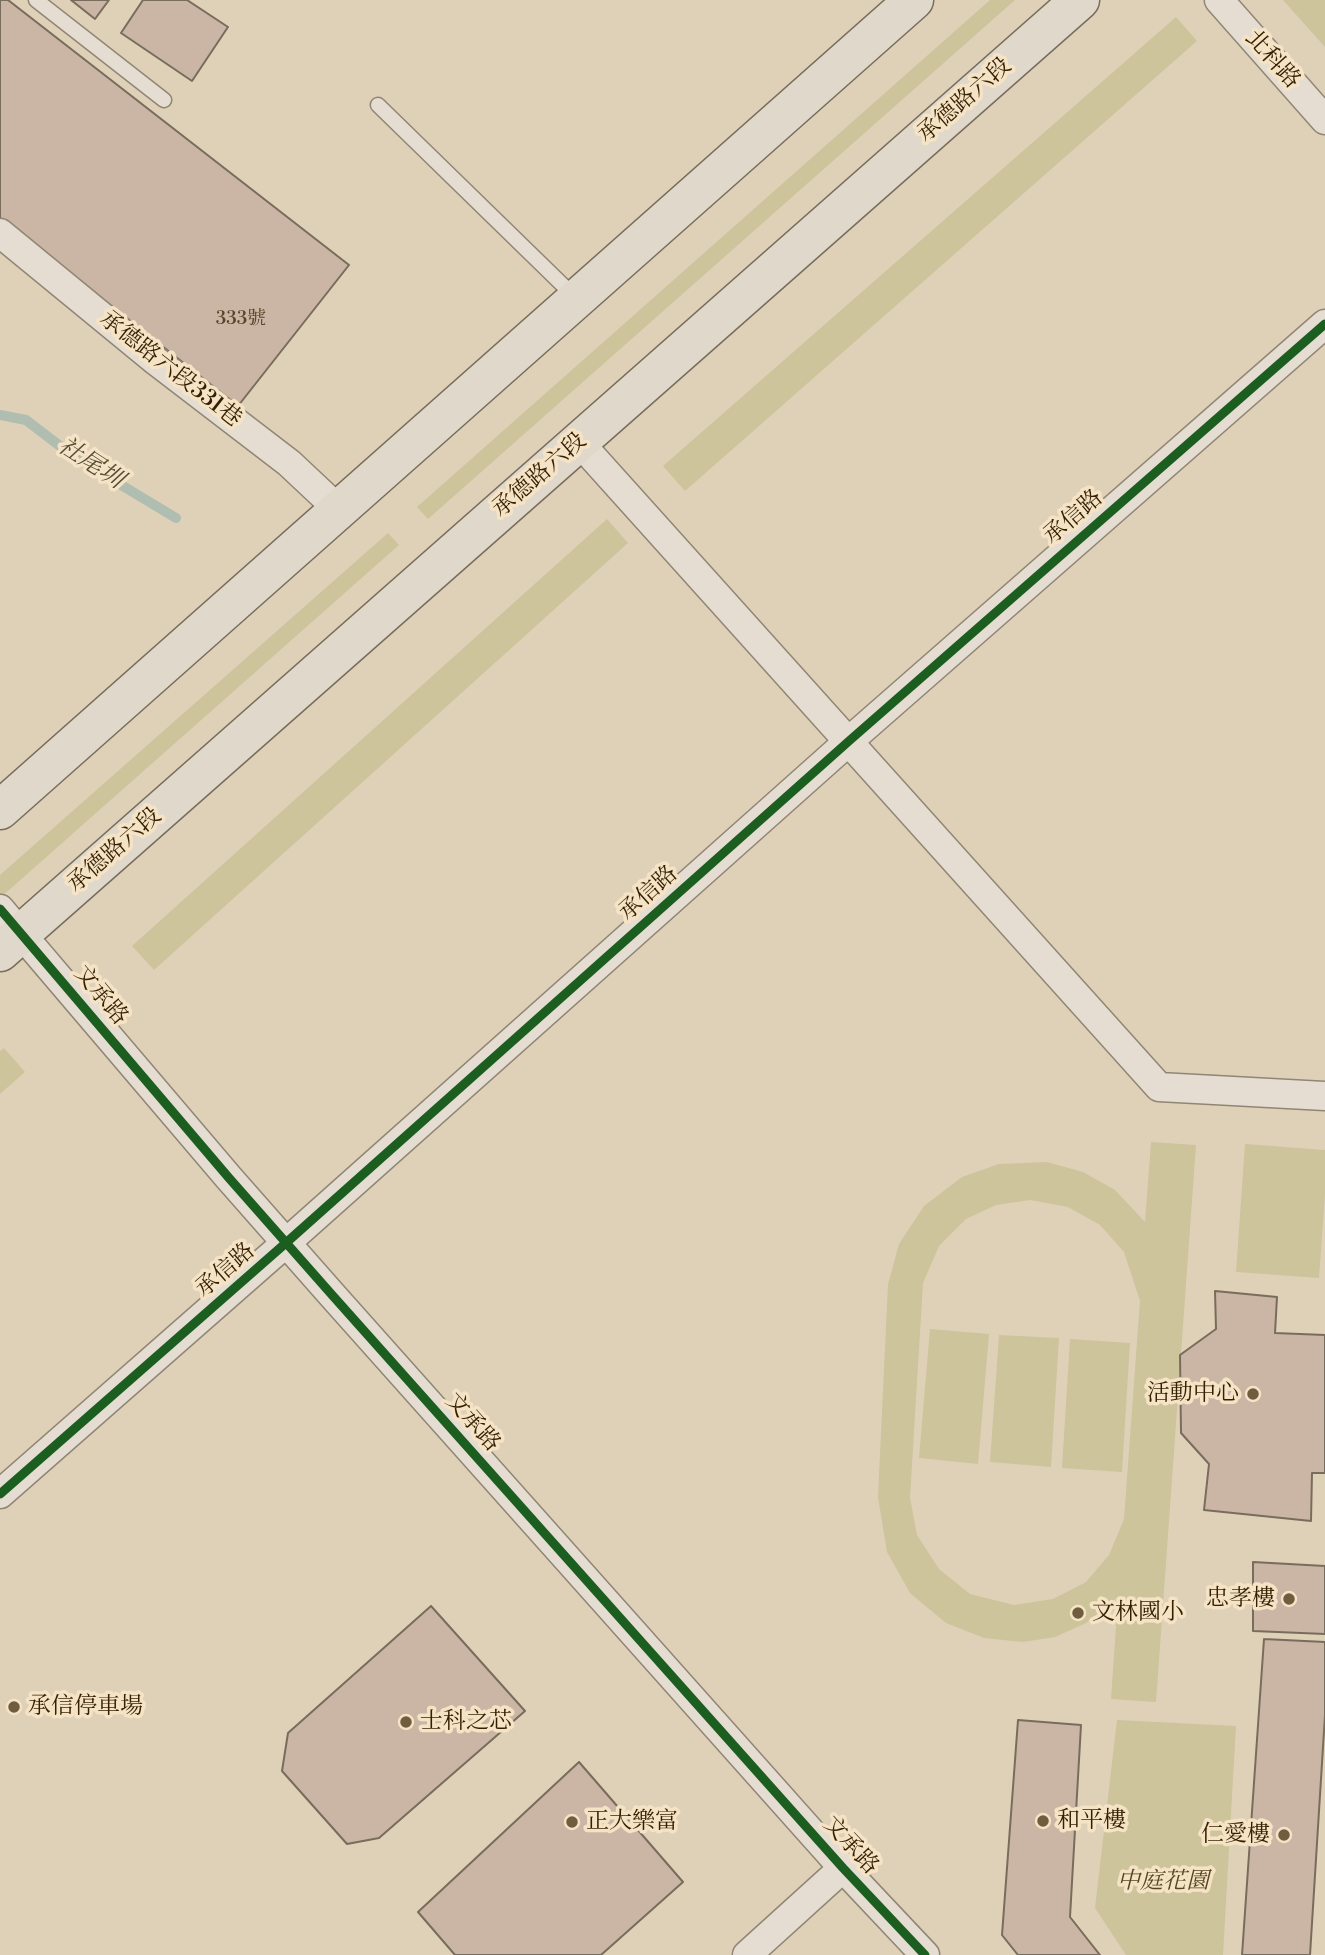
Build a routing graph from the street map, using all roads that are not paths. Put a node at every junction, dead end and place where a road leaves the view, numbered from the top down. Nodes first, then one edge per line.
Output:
1 (36, 0) edge
2 (914, 0) edge
3 (1080, 0) edge
4 (1219, 0) edge
5 (164, 100) dead end
6 (378, 106) dead end
7 (1325, 120) edge
8 (0, 233) edge
9 (576, 298) junction
10 (1325, 324) edge
11 (579, 442) junction
12 (338, 509) junction
13 (849, 741) junction
14 (0, 810) edge
15 (7, 932) edge
16 (1325, 1096) edge
17 (287, 1242) junction
18 (0, 1494) edge
19 (843, 1868) junction
20 (747, 1955) edge
21 (925, 1955) edge

1 - 5 lane
2 - 9 main road
3 - 11 main road, 承德路六段
4 - 7 street, 北科路
6 - 9 lane
8 - 12 street, 承德路六段331巷
9 - 12 main road
10 - 13 street, 承信路
11 - 13 street
11 - 15 main road, 承德路六段
12 - 14 main road
13 - 16 street
13 - 17 street, 承信路
15 - 17 street, 文承路
17 - 18 street, 承信路
17 - 19 street, 文承路
19 - 20 street
19 - 21 street, 文承路

